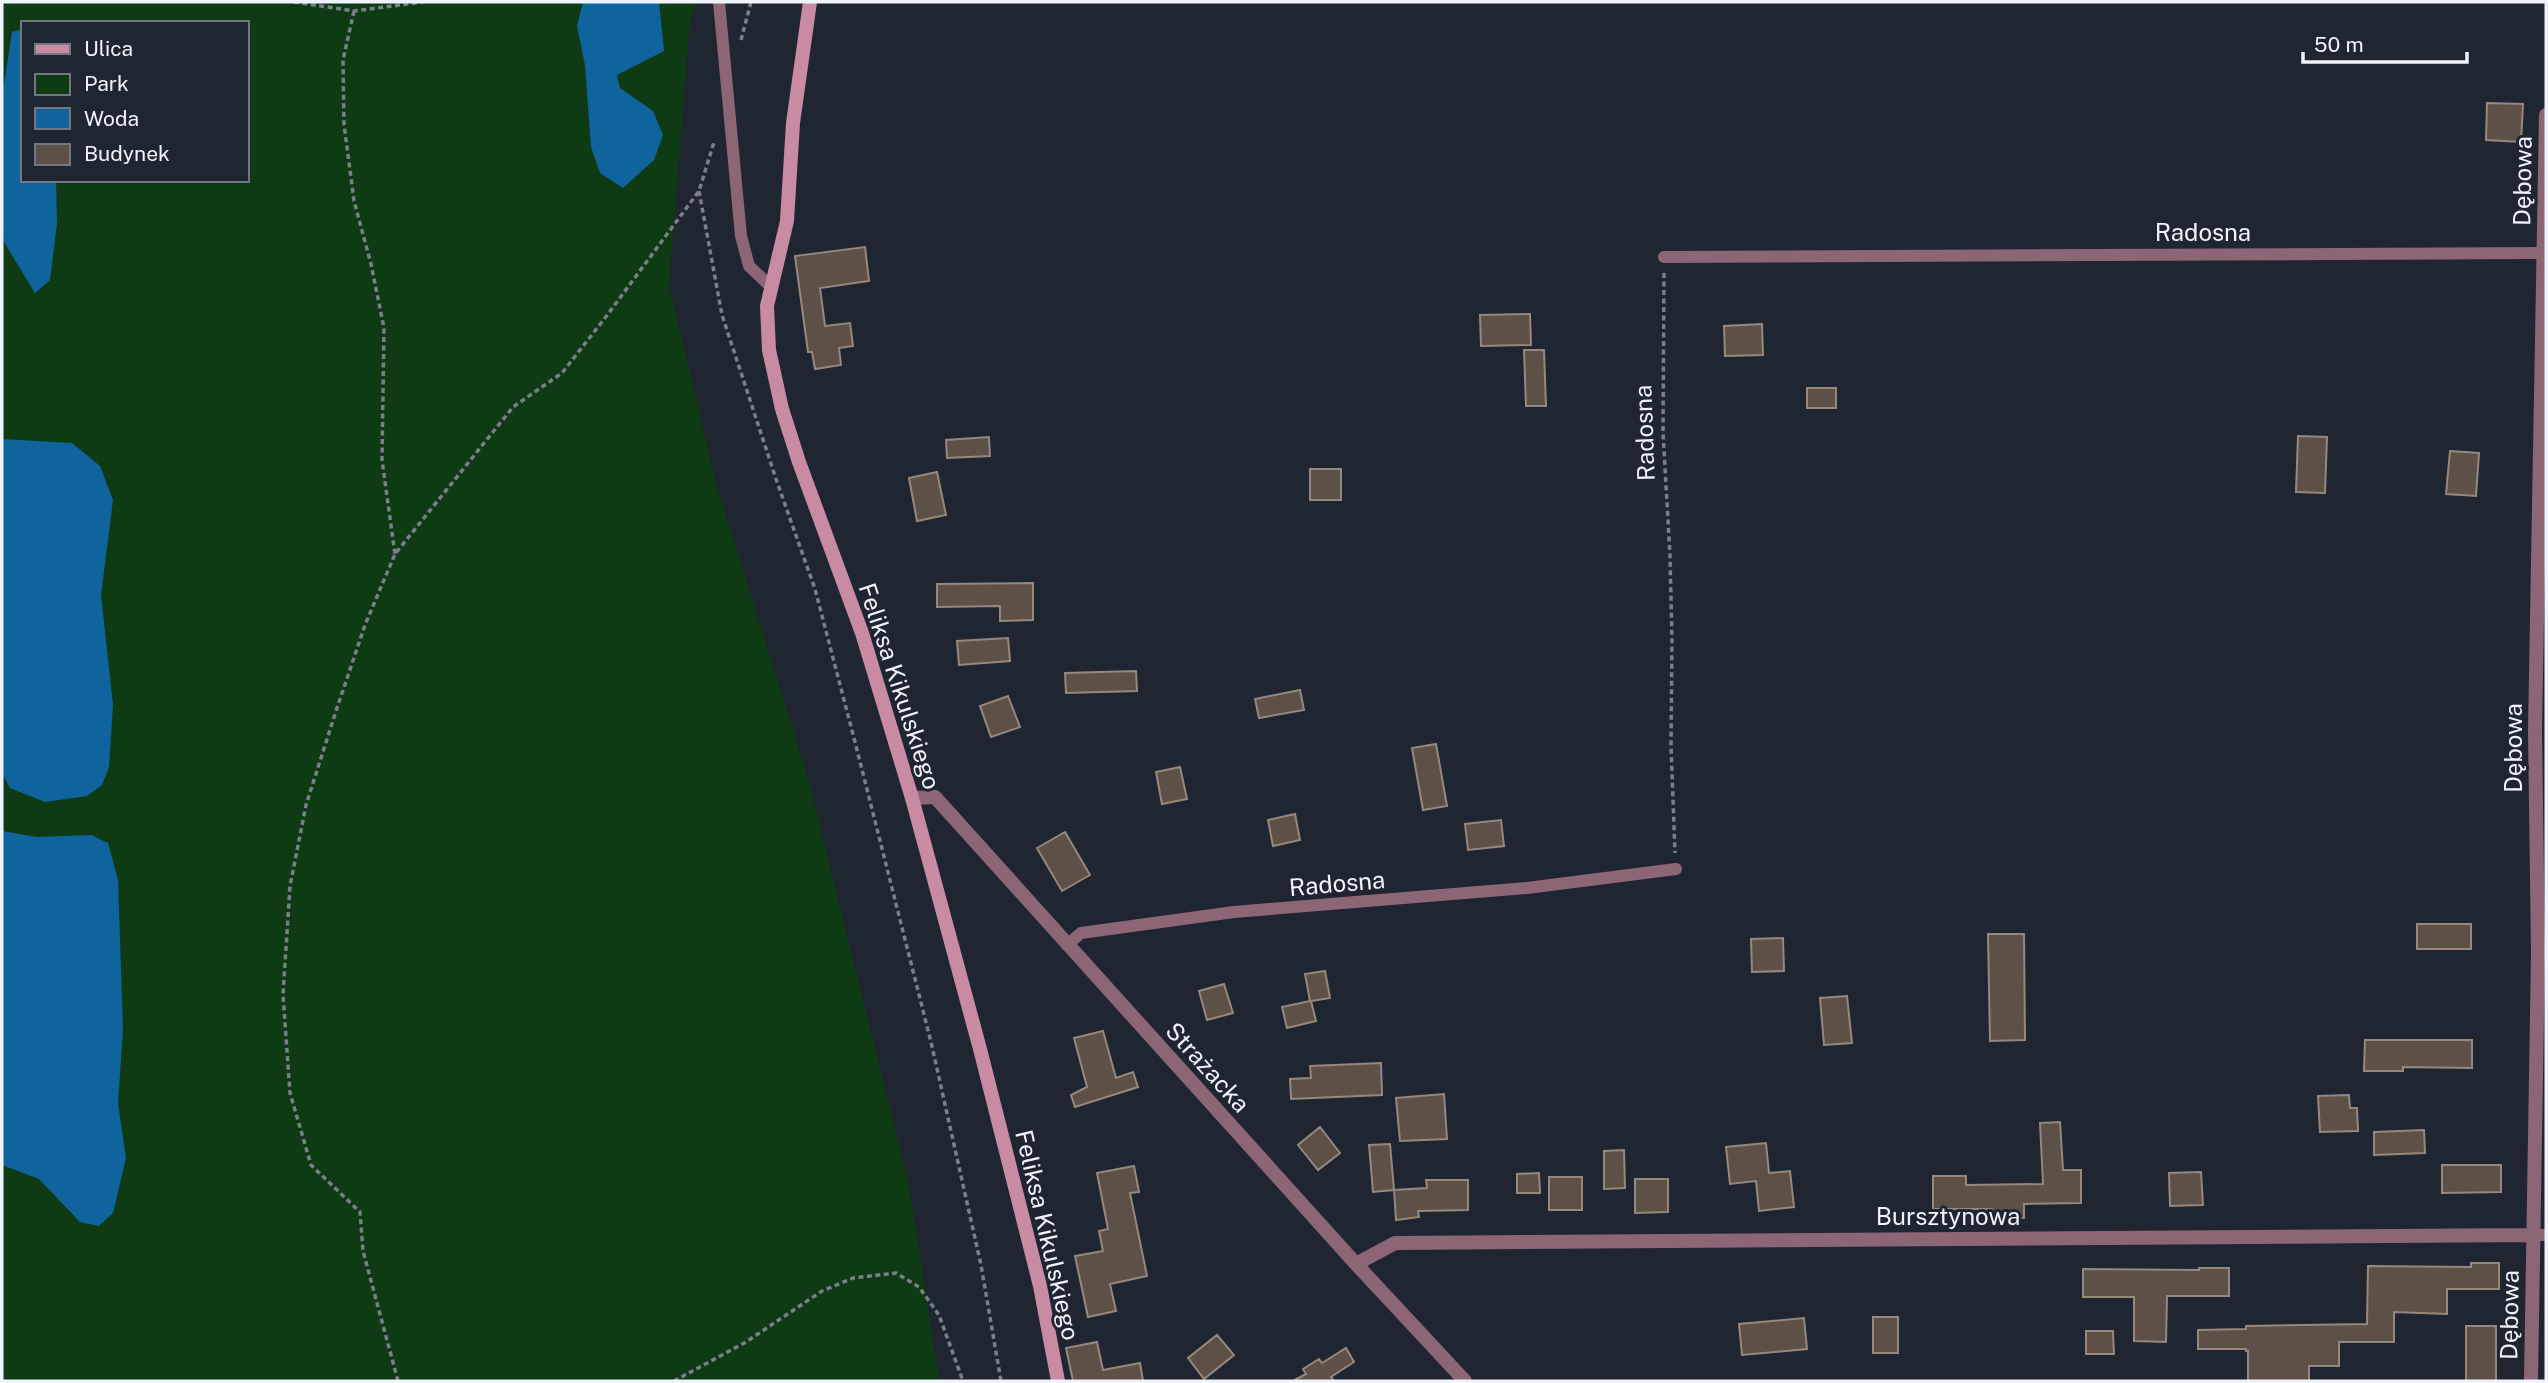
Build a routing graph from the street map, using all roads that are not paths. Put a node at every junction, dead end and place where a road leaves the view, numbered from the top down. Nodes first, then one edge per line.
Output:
1 (719, 2) edge
2 (810, 2) edge
3 (2546, 115) edge
4 (2544, 253) junction
5 (1664, 257) road end
6 (771, 287) junction
7 (2542, 580) edge
8 (912, 798) junction
9 (1676, 870) road end
10 (1067, 946) junction
11 (2540, 1235) edge
12 (1356, 1264) junction
13 (1058, 1381) edge
14 (1465, 1381) edge
15 (2531, 1381) edge

1 - 6 lane
2 - 6 main road, Feliksa Kikulskiego
3 - 4 street, Dębowa
4 - 5 lane, Radosna
4 - 7 street, Dębowa
6 - 8 main road, Feliksa Kikulskiego
7 - 11 street, Dębowa
8 - 10 street, Strażacka
8 - 13 main road, Feliksa Kikulskiego
9 - 10 lane, Radosna
10 - 12 street, Strażacka
11 - 12 street, Bursztynowa
11 - 15 street, Dębowa
12 - 14 street, Strażacka

